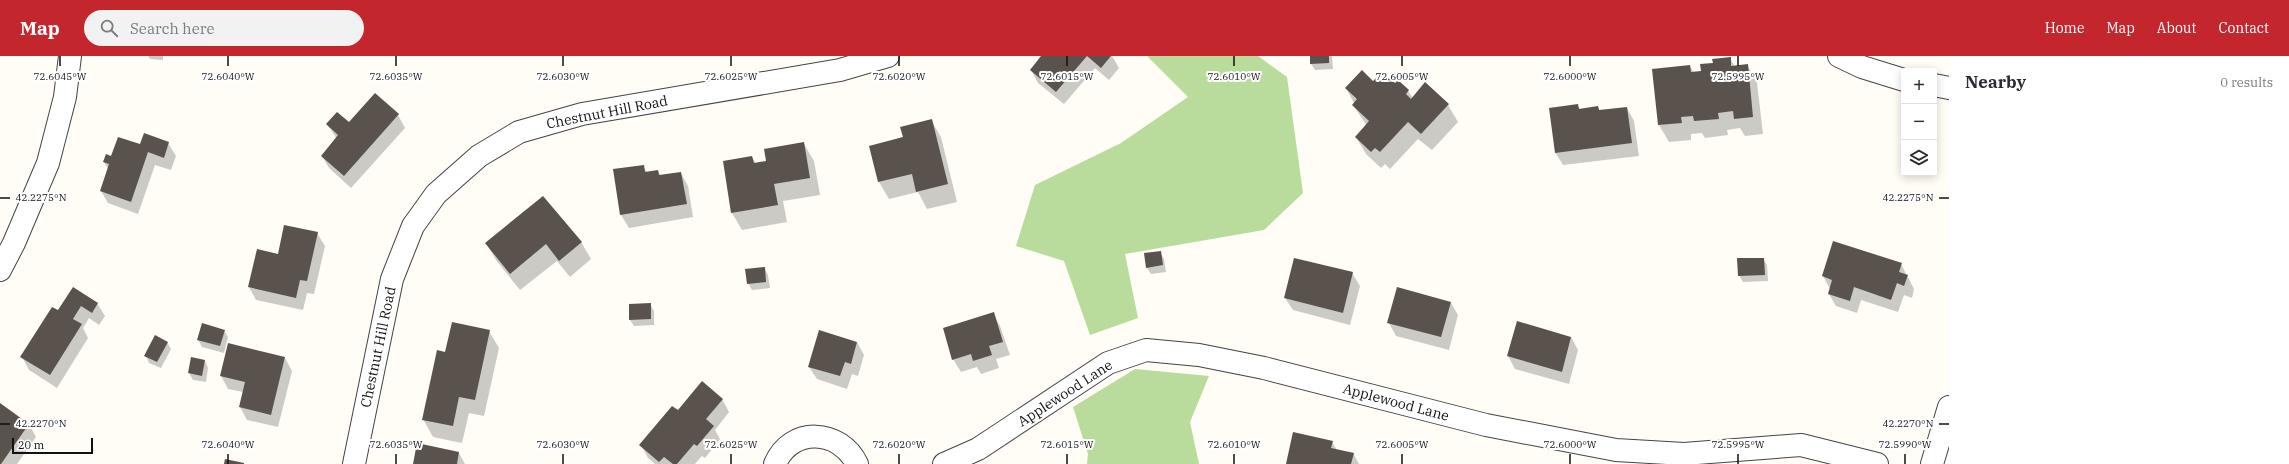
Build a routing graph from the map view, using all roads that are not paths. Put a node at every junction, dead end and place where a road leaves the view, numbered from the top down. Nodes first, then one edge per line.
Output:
1 (70, 56) edge
2 (888, 56) edge
3 (1839, 56) edge
4 (1901, 79) edge
5 (1937, 86) edge
6 (1949, 88) edge
7 (0, 270) edge
8 (1949, 407) edge
9 (354, 464) edge
10 (775, 464) edge
11 (857, 464) edge
12 (944, 464) edge
13 (1877, 464) edge
14 (1932, 464) edge

1 - 7 street
2 - 9 street, Chestnut Hill Road
3 - 4 street
5 - 6 street
8 - 14 street
10 - 11 street
12 - 13 street, Applewood Lane

